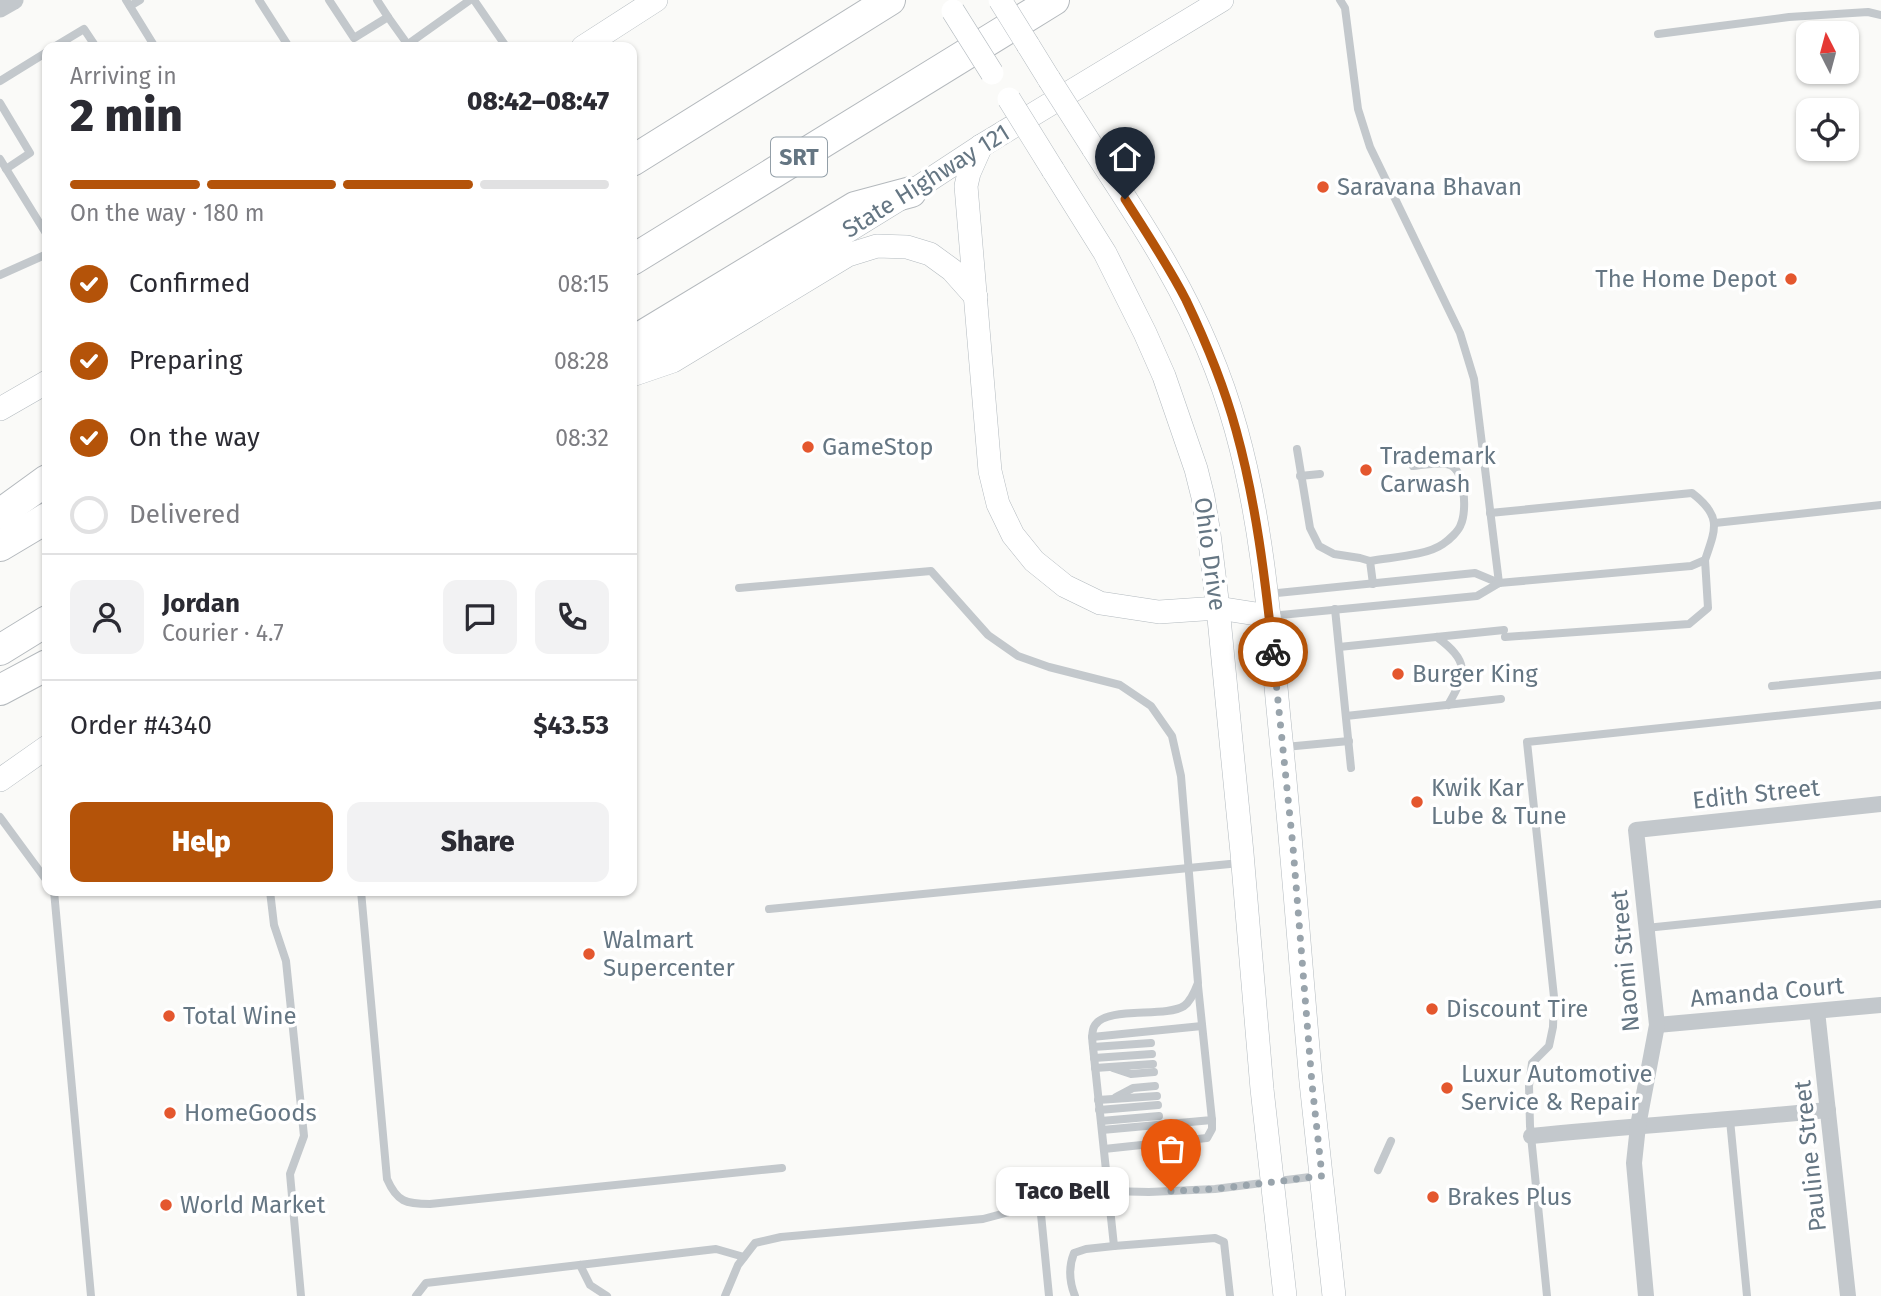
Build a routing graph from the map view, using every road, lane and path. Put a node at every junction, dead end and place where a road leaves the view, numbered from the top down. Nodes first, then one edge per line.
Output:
1 (14, 0) edge
2 (140, 0) edge
3 (259, 0) edge
4 (329, 0) edge
5 (377, 0) edge
6 (472, 0) edge
7 (656, 0) edge
8 (890, 0) edge
9 (946, 0) edge
10 (1000, 0) edge
11 (1054, 0) edge
12 (1222, 0) edge
13 (1340, 0) edge
14 (128, 3) edge
15 (0, 8) edge
16 (1881, 15) edge
17 (388, 17) junction
18 (1658, 34) dead end
19 (62, 42) edge
20 (93, 42) edge
21 (152, 42) edge
22 (286, 42) edge
23 (404, 42) edge
24 (412, 42) edge
25 (503, 42) edge
26 (591, 42) edge
27 (42, 55) edge
28 (0, 81) edge
29 (0, 103) edge
30 (981, 146) junction
31 (637, 158) edge
32 (0, 159) edge
33 (6, 169) junction
34 (911, 192) junction
35 (42, 226) edge
36 (42, 256) edge
37 (637, 257) edge
38 (0, 275) edge
39 (976, 297) junction
40 (637, 339) edge
41 (637, 361) edge
42 (637, 373) edge
43 (42, 385) edge
44 (0, 409) edge
45 (1297, 449) dead end
46 (1413, 466) dead end
47 (1320, 474) dead end
48 (1300, 476) junction
49 (42, 484) edge
50 (1881, 505) edge
51 (1490, 513) junction
52 (0, 514) edge
53 (42, 521) edge
54 (1715, 523) junction
55 (0, 547) edge
56 (1705, 560) junction
57 (1370, 561) junction
58 (1499, 583) junction
59 (1373, 584) junction
60 (738, 588) dead end
61 (1267, 605) junction
62 (1218, 608) junction
63 (1335, 610) junction
64 (42, 624) edge
65 (1437, 637) junction
66 (1339, 647) junction
67 (0, 650) edge
68 (42, 668) edge
69 (1881, 676) edge
70 (1772, 686) dead end
71 (0, 690) edge
72 (1501, 699) dead end
73 (1448, 705) junction
74 (1881, 705) edge
75 (1346, 716) junction
76 (1349, 741) junction
77 (1282, 747) junction
78 (42, 751) edge
79 (1351, 768) dead end
80 (0, 780) edge
81 (1881, 804) edge
82 (0, 817) edge
83 (1636, 830) joint
84 (1243, 862) junction
85 (1188, 868) junction
86 (42, 874) edge
87 (54, 896) edge
88 (271, 896) edge
89 (361, 896) edge
90 (1881, 904) edge
91 (769, 909) dead end
92 (1646, 928) junction
93 (1198, 983) junction
94 (1881, 1005) edge
95 (1817, 1011) junction
96 (1657, 1025) junction
97 (1202, 1026) junction
98 (1092, 1037) junction
99 (1204, 1039) junction
100 (1193, 1040) dead end
101 (1151, 1043) dead end
102 (1093, 1047) junction
103 (1205, 1049) junction
104 (1194, 1050) dead end
105 (1152, 1054) dead end
106 (1094, 1058) junction
107 (1206, 1063) junction
108 (1196, 1064) dead end
109 (1095, 1068) junction
110 (1153, 1068) dead end
111 (1208, 1081) junction
112 (1197, 1082) dead end
113 (1155, 1086) dead end
114 (1199, 1096) dead end
115 (1209, 1096) junction
116 (1113, 1099) junction
117 (1098, 1100) junction
118 (1099, 1110) junction
119 (1828, 1110) junction
120 (1200, 1111) dead end
121 (1159, 1115) dead end
122 (1211, 1115) junction
123 (1730, 1120) junction
124 (1101, 1126) junction
125 (1638, 1126) junction
126 (1531, 1136) junction
127 (1391, 1141) dead end
128 (1104, 1149) junction
129 (782, 1168) dead end
130 (1378, 1170) dead end
131 (1322, 1176) junction
132 (1273, 1182) junction
133 (1108, 1191) junction
134 (1040, 1204) junction
135 (1114, 1246) junction
136 (744, 1257) junction
137 (580, 1265) junction
138 (91, 1296) edge
139 (301, 1296) edge
140 (416, 1296) edge
141 (607, 1296) edge
142 (725, 1296) edge
143 (1049, 1296) edge
144 (1075, 1296) edge
145 (1230, 1296) edge
146 (1285, 1296) edge
147 (1334, 1296) edge
148 (1547, 1296) edge
149 (1646, 1296) edge
150 (1747, 1296) edge
151 (1848, 1296) edge

1 - 15 street
2 - 14 lane
3 - 22 lane
4 - 17 lane
5 - 17 lane
6 - 24 lane
6 - 25 lane
7 - 26 main road
8 - 31 highway
9 - 62 main road, Ohio Drive, bridge
10 - 61 main road, Ohio Drive, bridge
11 - 37 highway, SRT
12 - 30 main road, State Highway 121
13 - 51 lane
14 - 21 lane
16 - 18 lane
17 - 23 lane
19 - 20 lane
27 - 28 lane
29 - 33 lane
30 - 34 main road, State Highway 121
30 - 39 main road
32 - 33 lane
33 - 35 lane
34 - 40 highway
34 - 41 main road, State Highway 121
36 - 38 lane
39 - 42 main road
39 - 62 main road
43 - 44 main road
45 - 48 lane
46 - 57 lane
47 - 48 lane
48 - 57 lane
49 - 52 highway
50 - 54 lane
51 - 54 lane
51 - 58 lane
53 - 55 highway
54 - 56 lane
56 - 58 lane
56 - 65 lane
57 - 59 lane
58 - 59 lane
58 - 63 lane
59 - 61 lane
60 - 85 lane
61 - 62 main road
61 - 63 lane
61 - 77 main road, Ohio Drive
62 - 84 main road, Ohio Drive
63 - 66 lane
64 - 67 highway
65 - 66 lane
65 - 73 lane
66 - 75 lane
68 - 71 highway
69 - 70 lane
72 - 73 lane
73 - 75 lane
74 - 126 lane
75 - 76 lane
76 - 77 lane
76 - 79 lane
77 - 131 main road, Ohio Drive
78 - 80 main road
81 - 83 street, Edith Street
82 - 86 lane
83 - 92 street, Naomi Street
84 - 85 lane
84 - 132 main road, Ohio Drive
85 - 91 lane
85 - 93 lane
87 - 138 lane
88 - 139 lane
89 - 129 lane
90 - 92 lane
92 - 96 street, Naomi Street
93 - 97 lane
93 - 98 lane
94 - 95 street, Amanda Court
95 - 96 street, Amanda Court
95 - 119 street, Pauline Street
96 - 125 street, Naomi Street
97 - 98 lane
97 - 99 lane
98 - 102 lane
99 - 100 lane
99 - 103 lane
101 - 102 lane
102 - 106 lane
103 - 104 lane
103 - 107 lane
105 - 106 lane
106 - 109 lane
107 - 108 lane
107 - 111 lane
109 - 110 lane
109 - 117 lane
111 - 112 lane
111 - 115 lane
113 - 116 lane
114 - 115 lane
115 - 122 lane
116 - 117 lane
116 - 118 lane
117 - 118 lane
118 - 124 lane
119 - 123 street
119 - 151 street, Pauline Street
120 - 122 lane
121 - 124 lane
122 - 124 lane
122 - 128 lane
123 - 125 street
123 - 150 lane
124 - 128 lane
125 - 126 street
125 - 149 street, Naomi Street
126 - 148 lane
127 - 130 lane
128 - 133 lane
131 - 132 lane
131 - 147 main road, Ohio Drive
132 - 133 lane
132 - 146 main road, Ohio Drive
133 - 134 lane
133 - 135 lane
134 - 136 lane
134 - 143 lane
135 - 144 lane
135 - 145 lane
136 - 137 lane
136 - 142 lane
137 - 140 lane
137 - 141 lane

